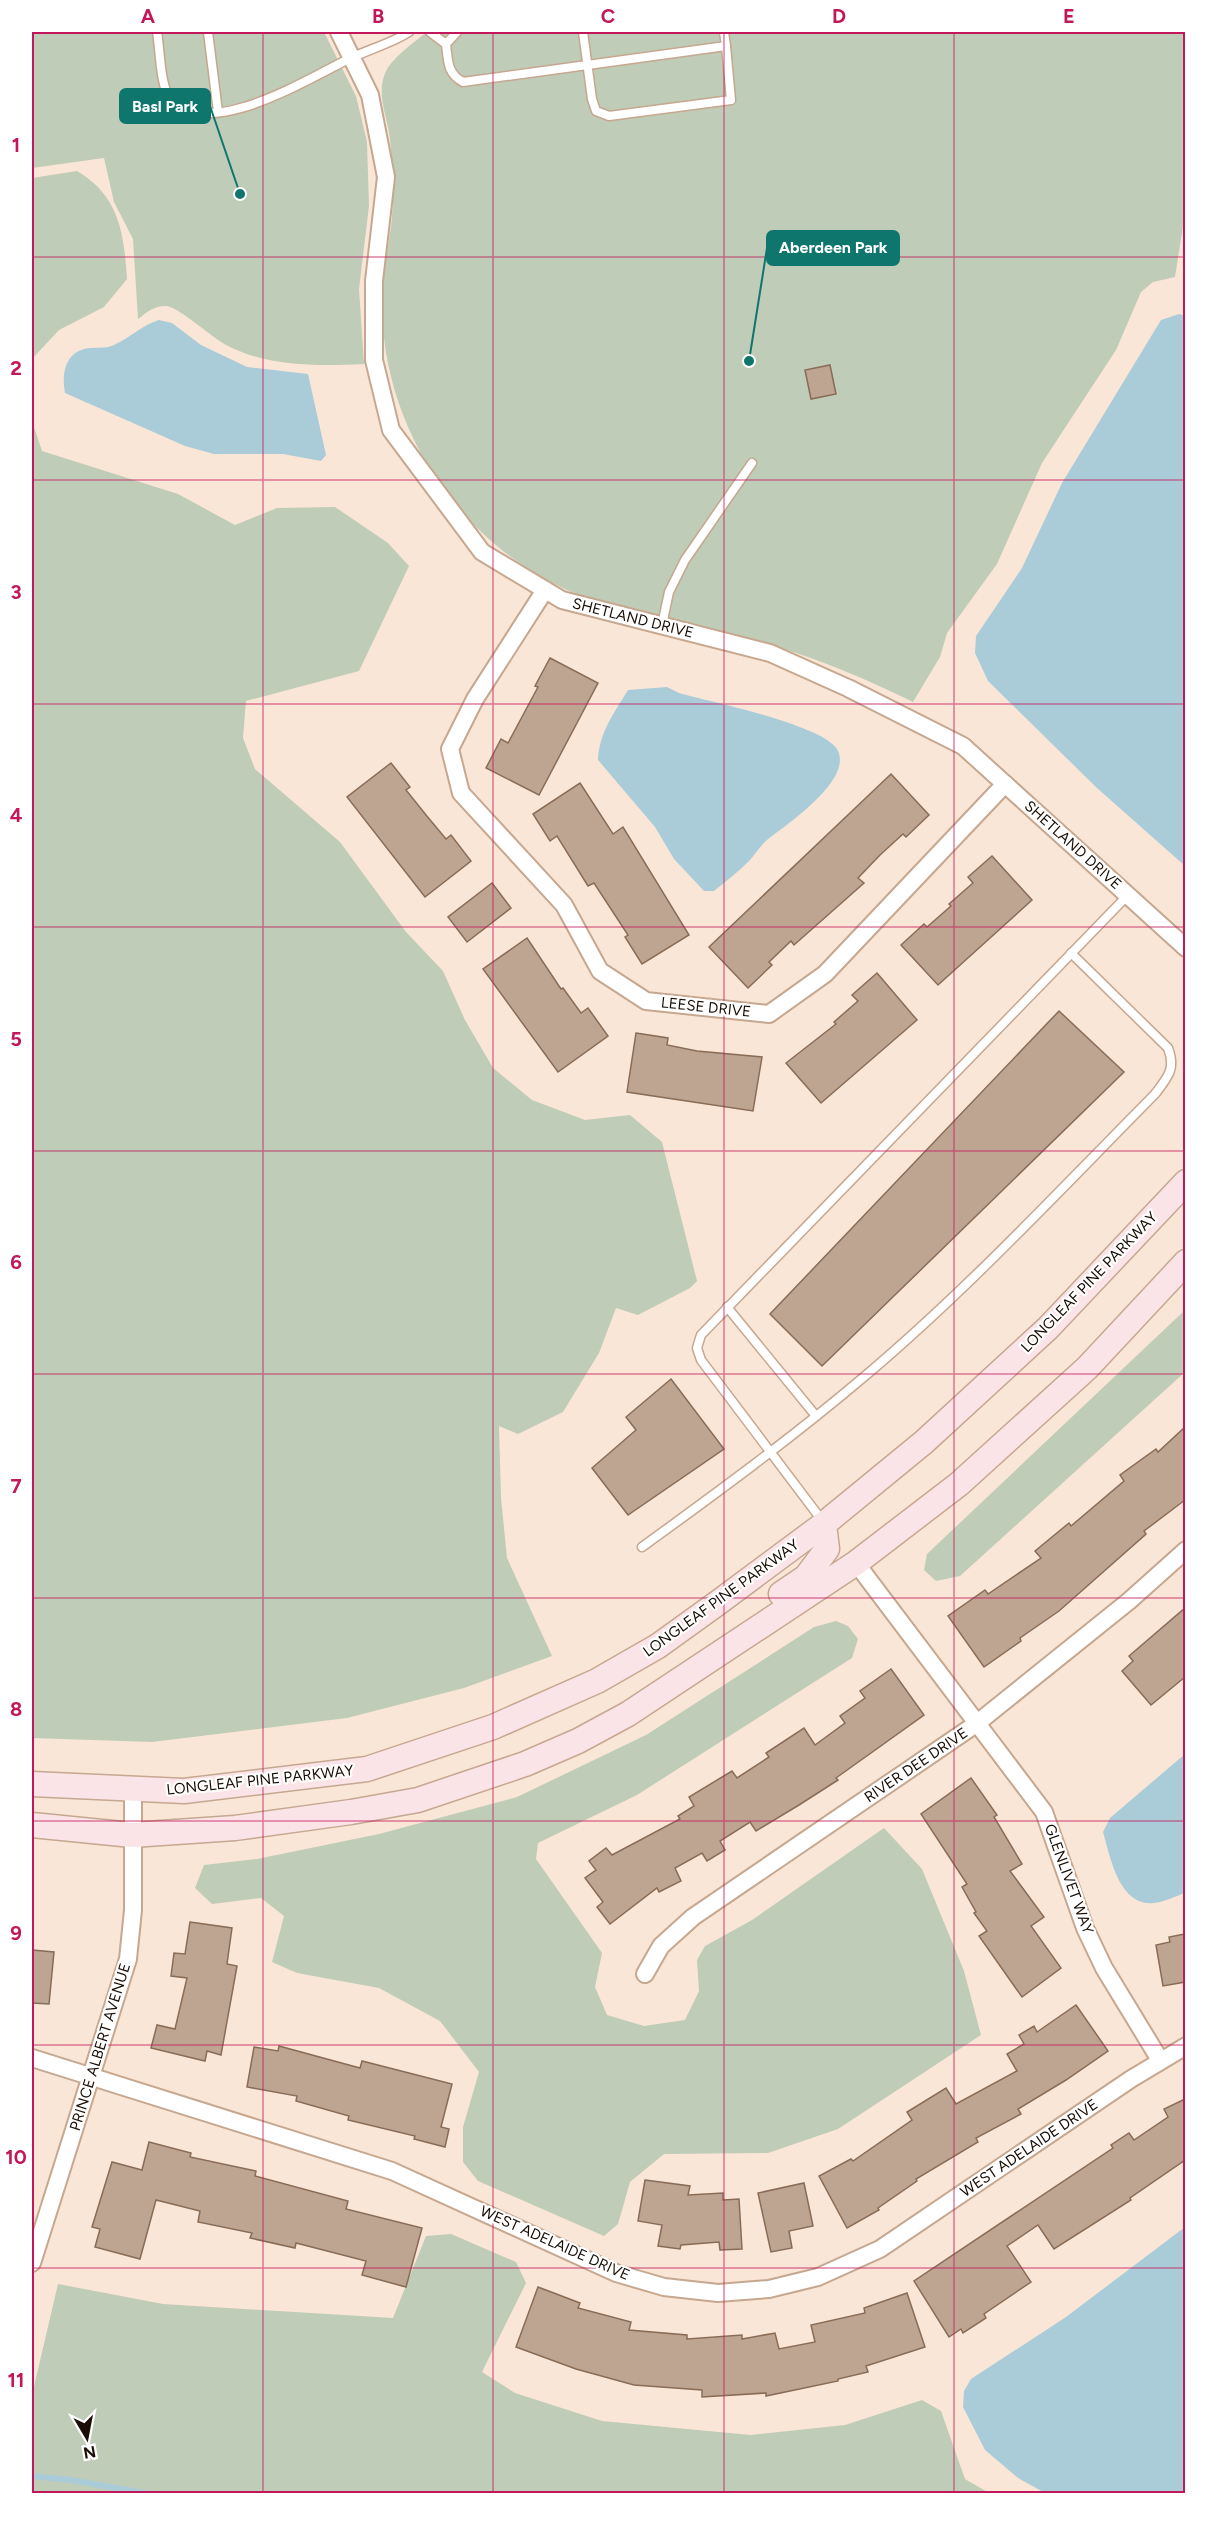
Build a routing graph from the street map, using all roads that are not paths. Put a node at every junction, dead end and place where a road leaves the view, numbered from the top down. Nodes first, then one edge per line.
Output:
1 (157, 32) edge
2 (208, 32) edge
3 (339, 32) edge
4 (409, 32) edge
5 (430, 32) edge
6 (457, 32) edge
7 (583, 32) edge
8 (724, 32) edge
9 (446, 44) junction
10 (726, 46) junction
11 (352, 57) junction
12 (587, 65) junction
13 (218, 112) junction
14 (752, 463) dead end
15 (545, 590) junction
16 (662, 626) junction
17 (1005, 784) junction
18 (1128, 895) junction
19 (1185, 948) edge
20 (1071, 954) junction
21 (1185, 1182) edge
22 (1185, 1262) edge
23 (727, 1307) junction
24 (816, 1416) junction
25 (772, 1452) junction
26 (824, 1524) junction
27 (642, 1547) dead end
28 (1185, 1550) edge
29 (856, 1563) junction
30 (628, 1714) junction
31 (976, 1724) junction
32 (32, 1784) edge
33 (133, 1789) junction
34 (32, 1826) edge
35 (132, 1835) junction
36 (645, 1974) dead end
37 (1185, 2046) edge
38 (32, 2058) edge
39 (1160, 2060) junction
40 (92, 2076) junction
41 (32, 2263) edge

1 - 13 lane
2 - 13 lane
3 - 11 street, SHETLAND DRIVE
4 - 11 lane
5 - 9 lane
6 - 9 lane
7 - 12 lane
8 - 10 lane
9 - 12 lane
10 - 12 lane
10 - 12 lane
11 - 13 lane
11 - 15 street, SHETLAND DRIVE
14 - 16 lane
15 - 16 street, SHETLAND DRIVE
15 - 17 street, LEESE DRIVE
16 - 17 street, SHETLAND DRIVE
17 - 18 street, SHETLAND DRIVE
18 - 19 street, SHETLAND DRIVE
18 - 20 lane
20 - 23 lane
20 - 24 lane
21 - 26 main road, LONGLEAF PINE PARKWAY
22 - 29 main road
23 - 24 lane
23 - 25 lane
24 - 25 lane
25 - 26 lane
25 - 27 lane
26 - 30 main road
26 - 33 main road, LONGLEAF PINE PARKWAY
28 - 31 street, RIVER DEE DRIVE
29 - 30 main road
29 - 31 street, GLENLIVET WAY
30 - 35 main road
31 - 36 street, RIVER DEE DRIVE
31 - 39 street, GLENLIVET WAY
32 - 33 main road, LONGLEAF PINE PARKWAY
33 - 35 street, PRINCE ALBERT AVENUE
34 - 35 main road
35 - 40 street, PRINCE ALBERT AVENUE
37 - 39 street, WEST ADELAIDE DRIVE
38 - 40 street, WEST ADELAIDE DRIVE
39 - 40 street, WEST ADELAIDE DRIVE
40 - 41 street, PRINCE ALBERT AVENUE

